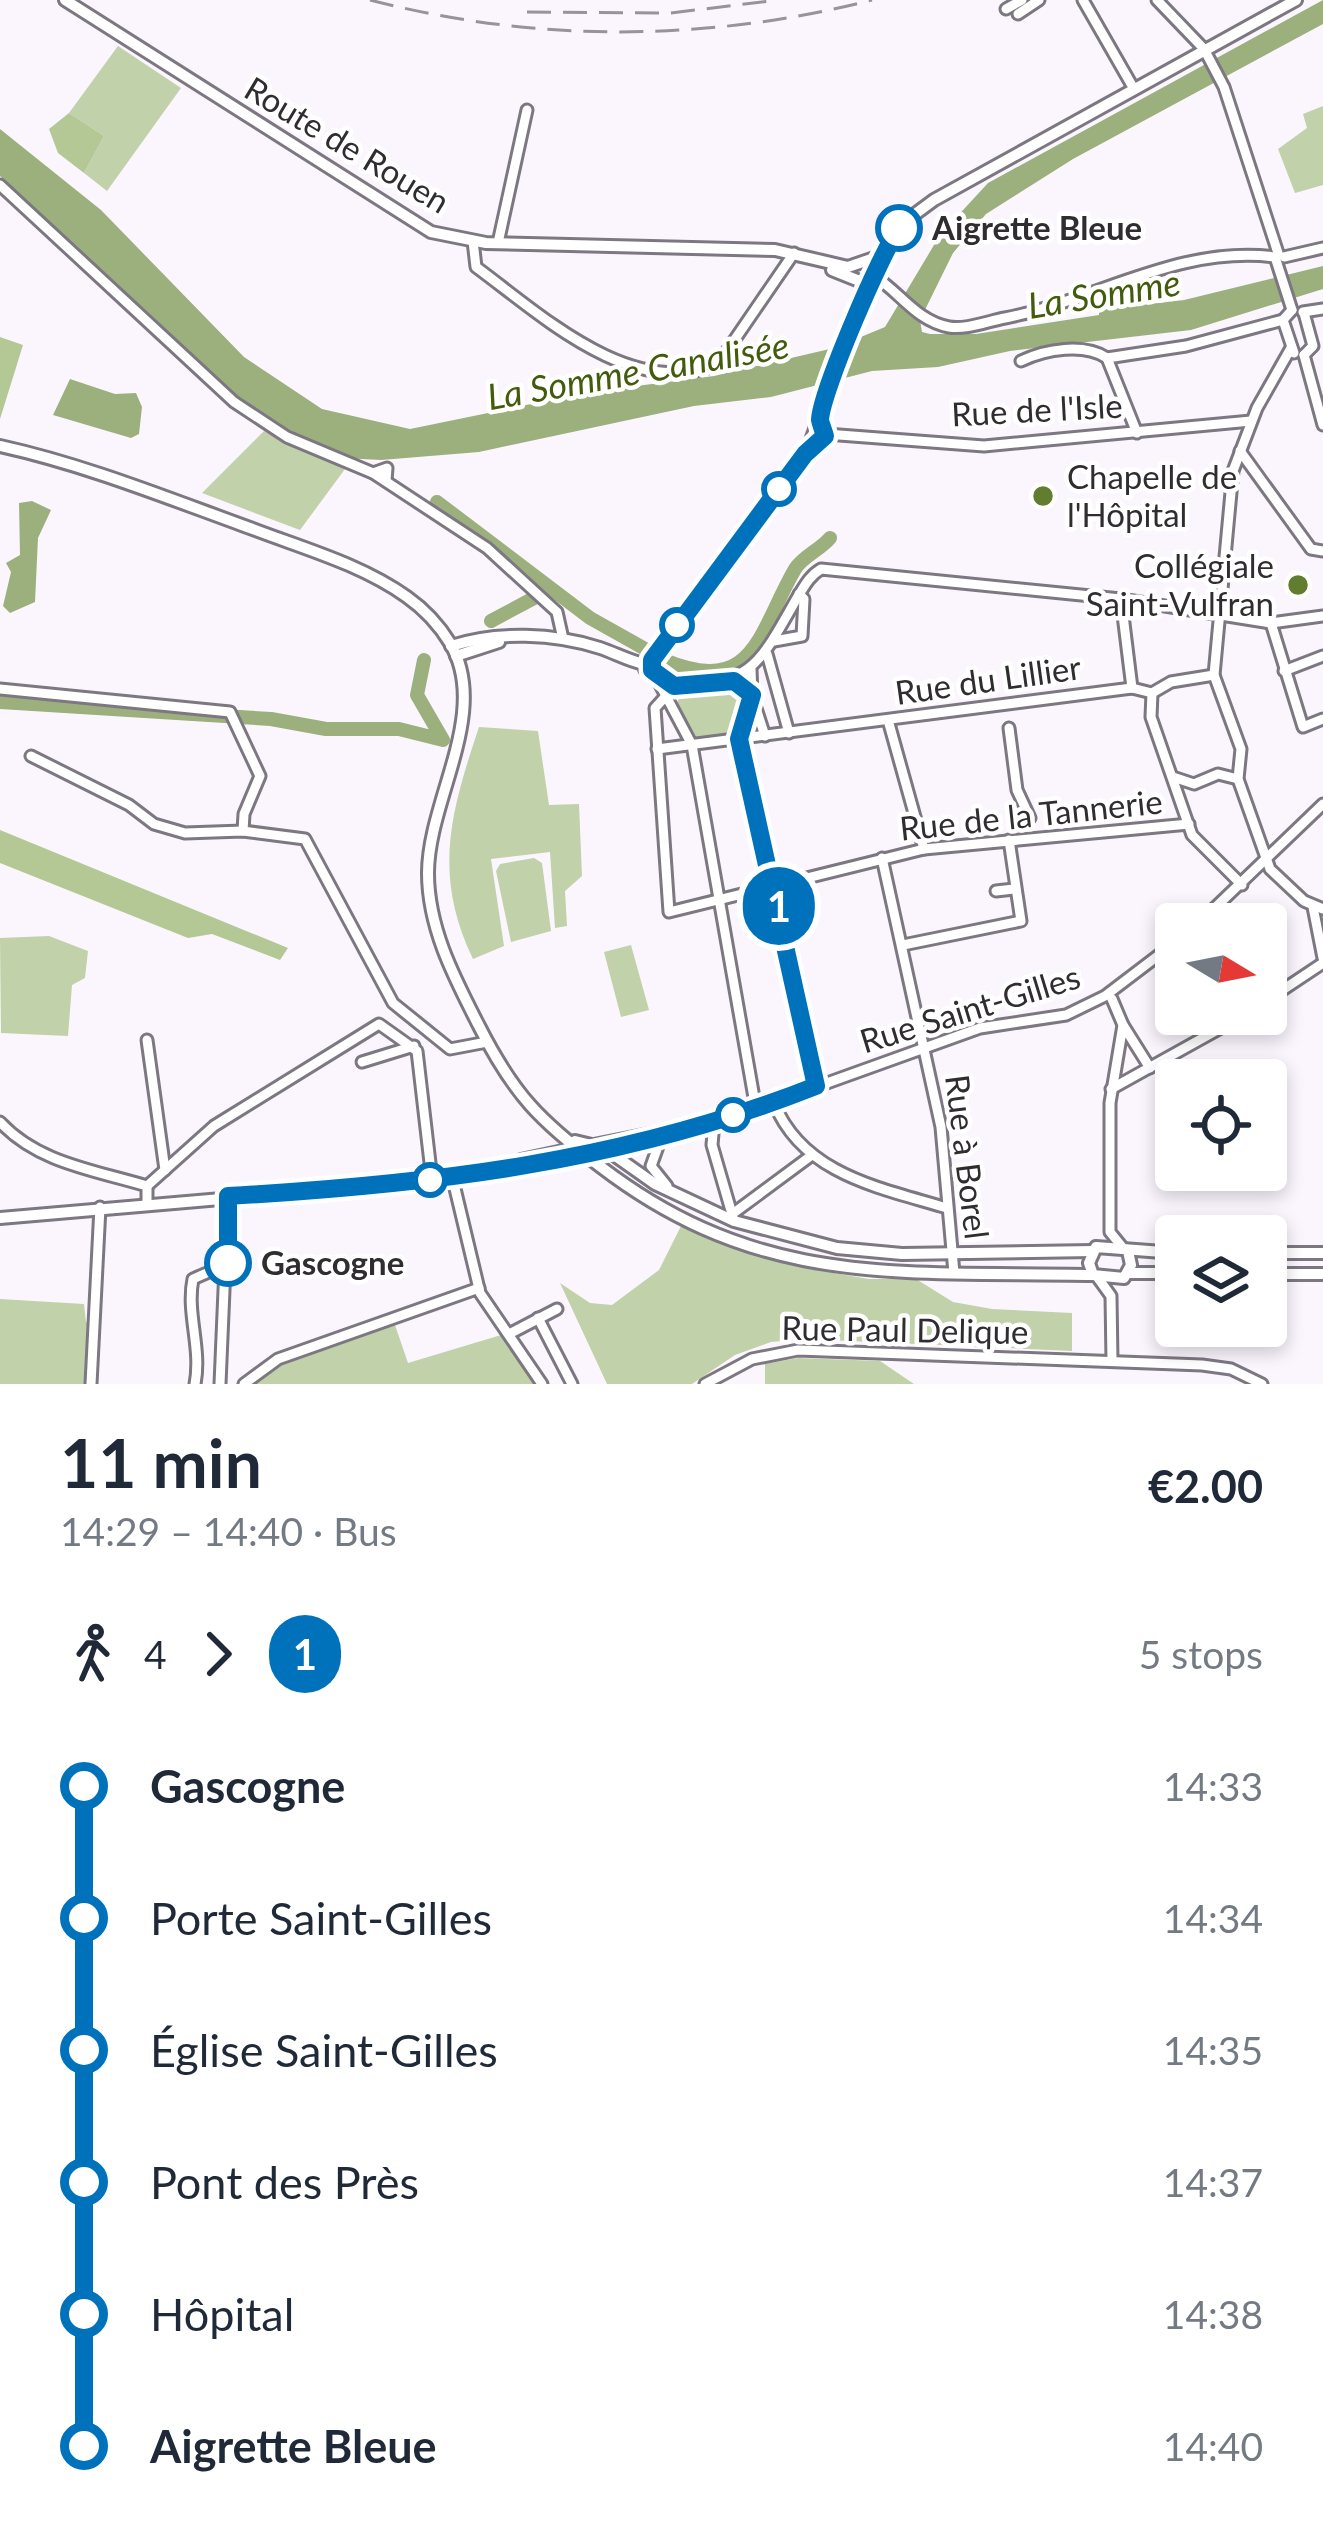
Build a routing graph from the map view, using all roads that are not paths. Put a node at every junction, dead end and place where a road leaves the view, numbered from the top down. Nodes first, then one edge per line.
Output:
1 (65, 0) edge
2 (1022, 0) edge
3 (1040, 0) edge
4 (1083, 0) edge
5 (1157, 0) edge
6 (1296, 0) edge
7 (1006, 9) dead end
8 (1018, 14) dead end
9 (1206, 54) junction
10 (1134, 89) junction
11 (526, 110) dead end
12 (0, 185) edge
13 (473, 241) junction
14 (498, 243) junction
15 (1323, 248) edge
16 (793, 255) junction
17 (1280, 260) junction
18 (867, 276) junction
19 (1295, 308) junction
20 (1323, 309) edge
21 (1283, 320) junction
22 (1318, 345) edge
23 (1291, 348) junction
24 (1304, 355) junction
25 (1107, 358) junction
26 (1021, 361) dead end
27 (1251, 421) junction
28 (1323, 425) edge
29 (1137, 433) junction
30 (820, 435) junction
31 (0, 446) edge
32 (1240, 451) junction
33 (1323, 551) edge
34 (800, 593) junction
35 (1121, 599) junction
36 (1219, 614) junction
37 (1323, 616) edge
38 (1271, 623) junction
39 (511, 638) junction
40 (563, 640) junction
41 (773, 641) junction
42 (481, 649) junction
43 (454, 651) junction
44 (766, 654) junction
45 (1323, 656) edge
46 (651, 667) junction
47 (751, 669) junction
48 (1284, 671) junction
49 (1214, 675) junction
50 (734, 681) junction
51 (462, 682) junction
52 (680, 686) junction
53 (1132, 688) junction
54 (0, 689) edge
55 (1152, 693) junction
56 (752, 695) junction
57 (669, 701) junction
58 (1323, 718) edge
59 (888, 720) junction
60 (1009, 728) dead end
61 (789, 733) junction
62 (764, 736) junction
63 (739, 739) junction
64 (692, 746) junction
65 (657, 749) junction
66 (31, 756) dead end
67 (1173, 778) junction
68 (1238, 779) junction
69 (1194, 784) junction
70 (1323, 804) edge
71 (1184, 806) junction
72 (1030, 818) dead end
73 (1189, 824) junction
74 (243, 831) junction
75 (1009, 840) junction
76 (924, 849) junction
77 (1266, 856) junction
78 (881, 858) junction
79 (775, 884) junction
80 (1242, 885) junction
81 (1014, 889) junction
82 (996, 891) dead end
83 (717, 899) junction
84 (1222, 903) edge
85 (1318, 908) edge
86 (1322, 943) edge
87 (903, 945) junction
88 (1155, 959) edge
89 (1323, 961) edge
90 (1287, 986) edge
91 (1110, 995) junction
92 (1123, 1024) junction
93 (1209, 1035) edge
94 (147, 1040) dead end
95 (487, 1042) junction
96 (414, 1046) junction
97 (925, 1047) junction
98 (362, 1062) dead end
99 (1150, 1069) junction
100 (504, 1070) junction
101 (816, 1086) junction
102 (1111, 1089) junction
103 (774, 1103) junction
104 (756, 1108) junction
105 (0, 1122) edge
106 (714, 1122) junction
107 (559, 1136) junction
108 (660, 1141) junction
109 (557, 1150) junction
110 (607, 1151) junction
111 (580, 1152) junction
112 (812, 1155) junction
113 (501, 1167) junction
114 (165, 1170) junction
115 (452, 1176) junction
116 (432, 1180) junction
117 (146, 1186) junction
118 (228, 1196) junction
119 (681, 1196) junction
120 (147, 1204) junction
121 (100, 1208) junction
122 (947, 1208) junction
123 (735, 1216) junction
124 (0, 1218) edge
125 (1111, 1232) junction
126 (1094, 1249) junction
127 (1125, 1249) junction
128 (1155, 1251) edge
129 (1323, 1252) edge
130 (952, 1253) junction
131 (1287, 1253) edge
132 (208, 1272) dead end
133 (954, 1274) junction
134 (1155, 1274) edge
135 (1287, 1274) edge
136 (1323, 1274) edge
137 (1096, 1276) junction
138 (1126, 1276) junction
139 (479, 1288) junction
140 (1111, 1296) junction
141 (557, 1309) dead end
142 (538, 1318) junction
143 (509, 1334) junction
144 (1112, 1361) junction
145 (221, 1367) junction
146 (246, 1381) edge
147 (91, 1384) edge
148 (195, 1384) edge
149 (220, 1384) edge
150 (542, 1384) edge
151 (572, 1384) edge
152 (705, 1384) edge
153 (1262, 1384) edge

1 - 13 main road, Route de Rouen
2 - 7 street
3 - 8 street
4 - 10 street
5 - 9 street
6 - 9 main road
9 - 10 main road
9 - 17 street
10 - 18 main road
11 - 14 street
12 - 40 street
13 - 14 main road, Route de Rouen
13 - 16 street
14 - 16 main road, Route de Rouen
15 - 17 street
16 - 18 main road, Route de Rouen
17 - 18 street
17 - 19 street
18 - 30 main road
19 - 20 street
19 - 21 street
19 - 22 street
21 - 23 street
21 - 25 street
22 - 24 street
23 - 24 street
23 - 27 street
24 - 28 street
25 - 26 street
25 - 29 street
27 - 29 street, Rue de l'Isle
27 - 32 street
29 - 30 street, Rue de l'Isle
30 - 46 main road
31 - 43 main road
32 - 33 street
32 - 36 street
34 - 35 street
34 - 41 street
34 - 41 street
35 - 36 street
35 - 53 street
36 - 38 street
36 - 49 street
37 - 38 street
38 - 48 street
39 - 40 main road
39 - 42 main road
39 - 43 main road
40 - 46 main road
41 - 44 street
42 - 43 main road
42 - 51 main road
43 - 51 main road
44 - 47 street
44 - 61 street
45 - 48 street
46 - 52 street
46 - 57 street
47 - 50 street
47 - 56 street
48 - 58 street
49 - 55 street
49 - 68 street
50 - 52 street
50 - 56 street
51 - 95 main road
52 - 57 street
53 - 55 street, Rue du Lillier
53 - 59 street, Rue du Lillier
54 - 74 street
55 - 67 street
56 - 62 street
56 - 63 street
57 - 64 street
57 - 65 street
59 - 61 street, Rue du Lillier
59 - 76 street
60 - 72 street
61 - 62 street, Rue du Lillier
62 - 63 street, Rue du Lillier
63 - 64 street
63 - 79 street
64 - 65 street
64 - 83 street
65 - 83 street, Rue de la Tannerie
66 - 74 street
67 - 69 street
67 - 71 street
68 - 69 street
68 - 77 street
69 - 71 street
70 - 77 street
71 - 73 street
73 - 75 street, Rue de la Tannerie
73 - 80 street
74 - 95 street
75 - 76 street, Rue de la Tannerie
75 - 81 street
76 - 78 street, Rue de la Tannerie
77 - 80 street
77 - 85 street
78 - 79 street, Rue de la Tannerie
78 - 87 street, Rue à Borel
79 - 83 street, Rue de la Tannerie
79 - 101 street
80 - 84 street
81 - 82 street
81 - 87 street
83 - 104 street
85 - 86 street
86 - 89 street
87 - 97 street, Rue à Borel
88 - 91 street, Rue Saint-Gilles
89 - 90 street
91 - 92 street
91 - 97 street, Rue Saint-Gilles
92 - 99 street
92 - 102 street
93 - 99 street
94 - 114 street
95 - 100 main road
96 - 98 street
96 - 114 street
96 - 116 street
97 - 101 street, Rue Saint-Gilles
97 - 122 street, Rue à Borel
99 - 102 street
100 - 107 main road
100 - 111 main road
101 - 103 street, Rue Saint-Gilles
102 - 125 street
103 - 104 street, Rue Saint-Gilles
103 - 112 street
104 - 106 street, Rue Saint-Gilles
105 - 117 street
106 - 108 street, Rue Saint-Gilles
106 - 111 street, Rue Saint-Gilles
106 - 123 street
107 - 109 main road
107 - 111 main road
108 - 110 street, Rue Saint-Gilles
108 - 119 street
109 - 111 main road, Rue Saint-Gilles
109 - 113 main road, Rue Saint-Gilles
110 - 111 main road
110 - 119 main road
111 - 113 main road, Rue Saint-Gilles
111 - 133 main road
112 - 122 street
112 - 123 street
113 - 115 main road, Rue Saint-Gilles
114 - 117 street
115 - 116 main road, Rue Saint-Gilles
115 - 139 street
116 - 118 main road, Rue Saint-Gilles
117 - 120 street
118 - 120 main road, Rue Saint-Gilles
118 - 145 street
119 - 123 main road
120 - 121 main road, Rue Saint-Gilles
121 - 124 main road, Rue Saint-Gilles
121 - 147 street
122 - 130 street, Rue à Borel
123 - 130 main road
125 - 126 street
125 - 127 street
126 - 127 main road
126 - 130 main road
126 - 137 main road
127 - 128 main road
127 - 138 main road
129 - 131 main road
130 - 133 street, Rue à Borel
132 - 148 street
133 - 137 main road
134 - 138 main road
135 - 136 main road
137 - 138 main road
137 - 140 street
138 - 140 street
139 - 143 street
139 - 146 street
140 - 144 street
141 - 142 street
142 - 143 street
142 - 151 street
143 - 150 street
144 - 152 street, Rue Paul Delique
144 - 153 street, Rue Paul Delique
145 - 146 street
145 - 149 street

